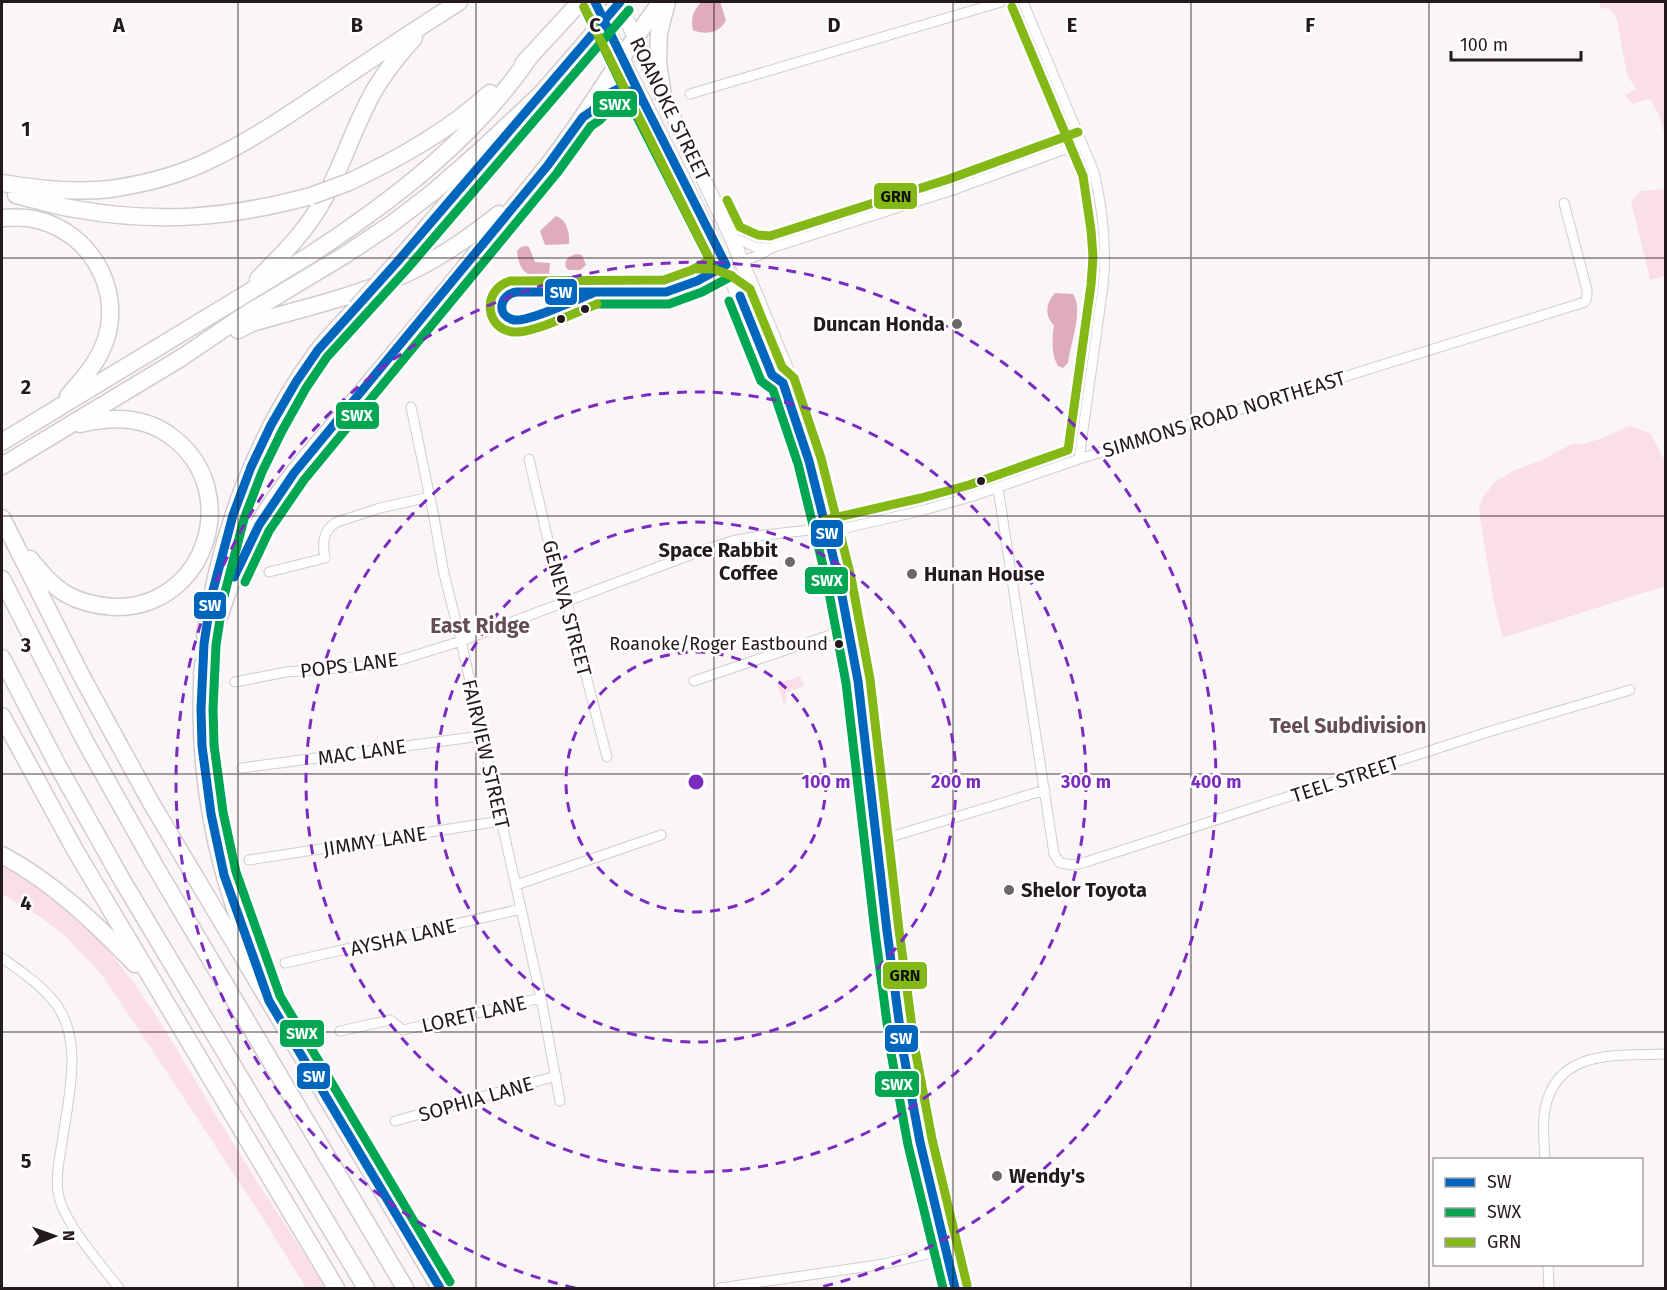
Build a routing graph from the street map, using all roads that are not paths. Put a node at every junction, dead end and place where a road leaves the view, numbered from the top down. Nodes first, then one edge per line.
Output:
1 (459, 2) edge
2 (595, 2) edge
3 (619, 2) edge
4 (661, 2) edge
5 (667, 2) edge
6 (1001, 2) edge
7 (1023, 2) edge
8 (575, 6) edge
9 (436, 16) junction
10 (635, 37) junction
11 (529, 58) junction
12 (622, 59) junction
13 (540, 94) junction
14 (690, 94) dead end
15 (663, 95) junction
16 (644, 103) junction
17 (584, 117) junction
18 (1082, 143) junction
19 (2, 183) edge
20 (2, 189) edge
21 (688, 189) junction
22 (521, 196) junction
23 (1564, 203) dead end
24 (2, 218) edge
25 (730, 236) junction
26 (771, 248) junction
27 (742, 261) junction
28 (726, 265) junction
29 (233, 302) junction
30 (770, 328) junction
31 (181, 358) junction
32 (783, 384) junction
33 (411, 407) dead end
34 (53, 411) junction
35 (60, 431) junction
36 (2, 442) edge
37 (529, 459) dead end
38 (1079, 459) junction
39 (2, 466) edge
40 (998, 488) junction
41 (430, 497) junction
42 (2, 518) edge
43 (828, 532) junction
44 (11, 537) junction
45 (269, 572) dead end
46 (2, 579) edge
47 (567, 602) junction
48 (848, 629) junction
49 (461, 641) junction
50 (2, 658) edge
51 (202, 673) junction
52 (694, 681) dead end
53 (235, 682) dead end
54 (1630, 690) dead end
55 (2, 716) edge
56 (481, 736) junction
57 (607, 757) dead end
58 (242, 768) dead end
59 (1045, 790) junction
60 (501, 821) junction
61 (661, 835) dead end
62 (877, 841) junction
63 (2, 855) edge
64 (249, 860) dead end
65 (516, 885) junction
66 (521, 909) junction
67 (2, 958) edge
68 (285, 963) dead end
69 (152, 981) junction
70 (541, 998) junction
71 (269, 1001) junction
72 (340, 1031) dead end
73 (1665, 1054) edge
74 (556, 1076) junction
75 (560, 1101) dead end
76 (395, 1121) dead end
77 (1545, 1158) edge
78 (945, 1250) junction
79 (1548, 1266) edge
80 (117, 1286) edge
81 (105, 1288) edge
82 (336, 1288) edge
83 (366, 1288) edge
84 (405, 1288) edge
85 (440, 1288) edge
86 (720, 1288) edge
87 (955, 1288) edge
88 (1549, 1288) edge

1 - 9 highway
2 - 12 main road, ROANOKE STREET
3 - 10 main road, ROANOKE STREET
3 - 13 highway, bridge
4 - 10 highway
5 - 15 highway
6 - 14 street
7 - 18 street
8 - 11 highway
9 - 19 highway
9 - 29 highway
10 - 12 highway
10 - 15 main road, ROANOKE STREET
11 - 20 highway, bridge
11 - 29 highway
12 - 16 main road, ROANOKE STREET
12 - 17 highway
13 - 31 highway
13 - 51 highway, bridge
15 - 25 main road, ROANOKE STREET
16 - 17 highway
16 - 21 main road, ROANOKE STREET
17 - 22 highway
18 - 26 street
18 - 38 street
21 - 27 main road
21 - 28 main road, ROANOKE STREET
22 - 31 highway
22 - 51 highway
23 - 38 street, SIMMONS ROAD NORTHEAST
24 - 34 highway
25 - 26 street
25 - 27 main road, ROANOKE STREET
26 - 27 street
27 - 30 main road, ROANOKE STREET
28 - 30 main road
28 - 32 main road, ROANOKE STREET
29 - 34 highway
30 - 32 main road, ROANOKE STREET
31 - 35 highway
32 - 43 main road, ROANOKE STREET
33 - 41 street, FAIRVIEW STREET
34 - 36 highway
35 - 39 highway
35 - 44 highway
37 - 47 street, GENEVA STREET
38 - 40 street, SIMMONS ROAD NORTHEAST
40 - 43 street, SIMMONS ROAD NORTHEAST
40 - 59 street
41 - 45 street
41 - 49 street, FAIRVIEW STREET
42 - 44 highway
43 - 47 street, SIMMONS ROAD NORTHEAST
43 - 48 main road, ROANOKE STREET
44 - 71 highway
46 - 84 highway
47 - 49 street, POPS LANE
47 - 57 street, GENEVA STREET
48 - 52 street
48 - 62 main road, ROANOKE STREET
49 - 53 street, POPS LANE
49 - 56 street, FAIRVIEW STREET
50 - 83 highway
51 - 71 highway
54 - 59 street, TEEL STREET
55 - 69 highway
56 - 58 street, MAC LANE
56 - 60 street, FAIRVIEW STREET
59 - 62 street
60 - 64 street, JIMMY LANE
60 - 65 street, FAIRVIEW STREET
61 - 65 street
62 - 78 main road, ROANOKE STREET
63 - 69 highway
65 - 66 street, FAIRVIEW STREET
66 - 68 street, AYSHA LANE
66 - 70 street, FAIRVIEW STREET
67 - 80 street
69 - 82 highway
70 - 72 street, LORET LANE
70 - 74 street, FAIRVIEW STREET
71 - 85 highway
73 - 77 street
74 - 75 street, FAIRVIEW STREET
74 - 76 street, SOPHIA LANE
78 - 86 street
78 - 87 main road, ROANOKE STREET
79 - 88 street
80 - 81 street

